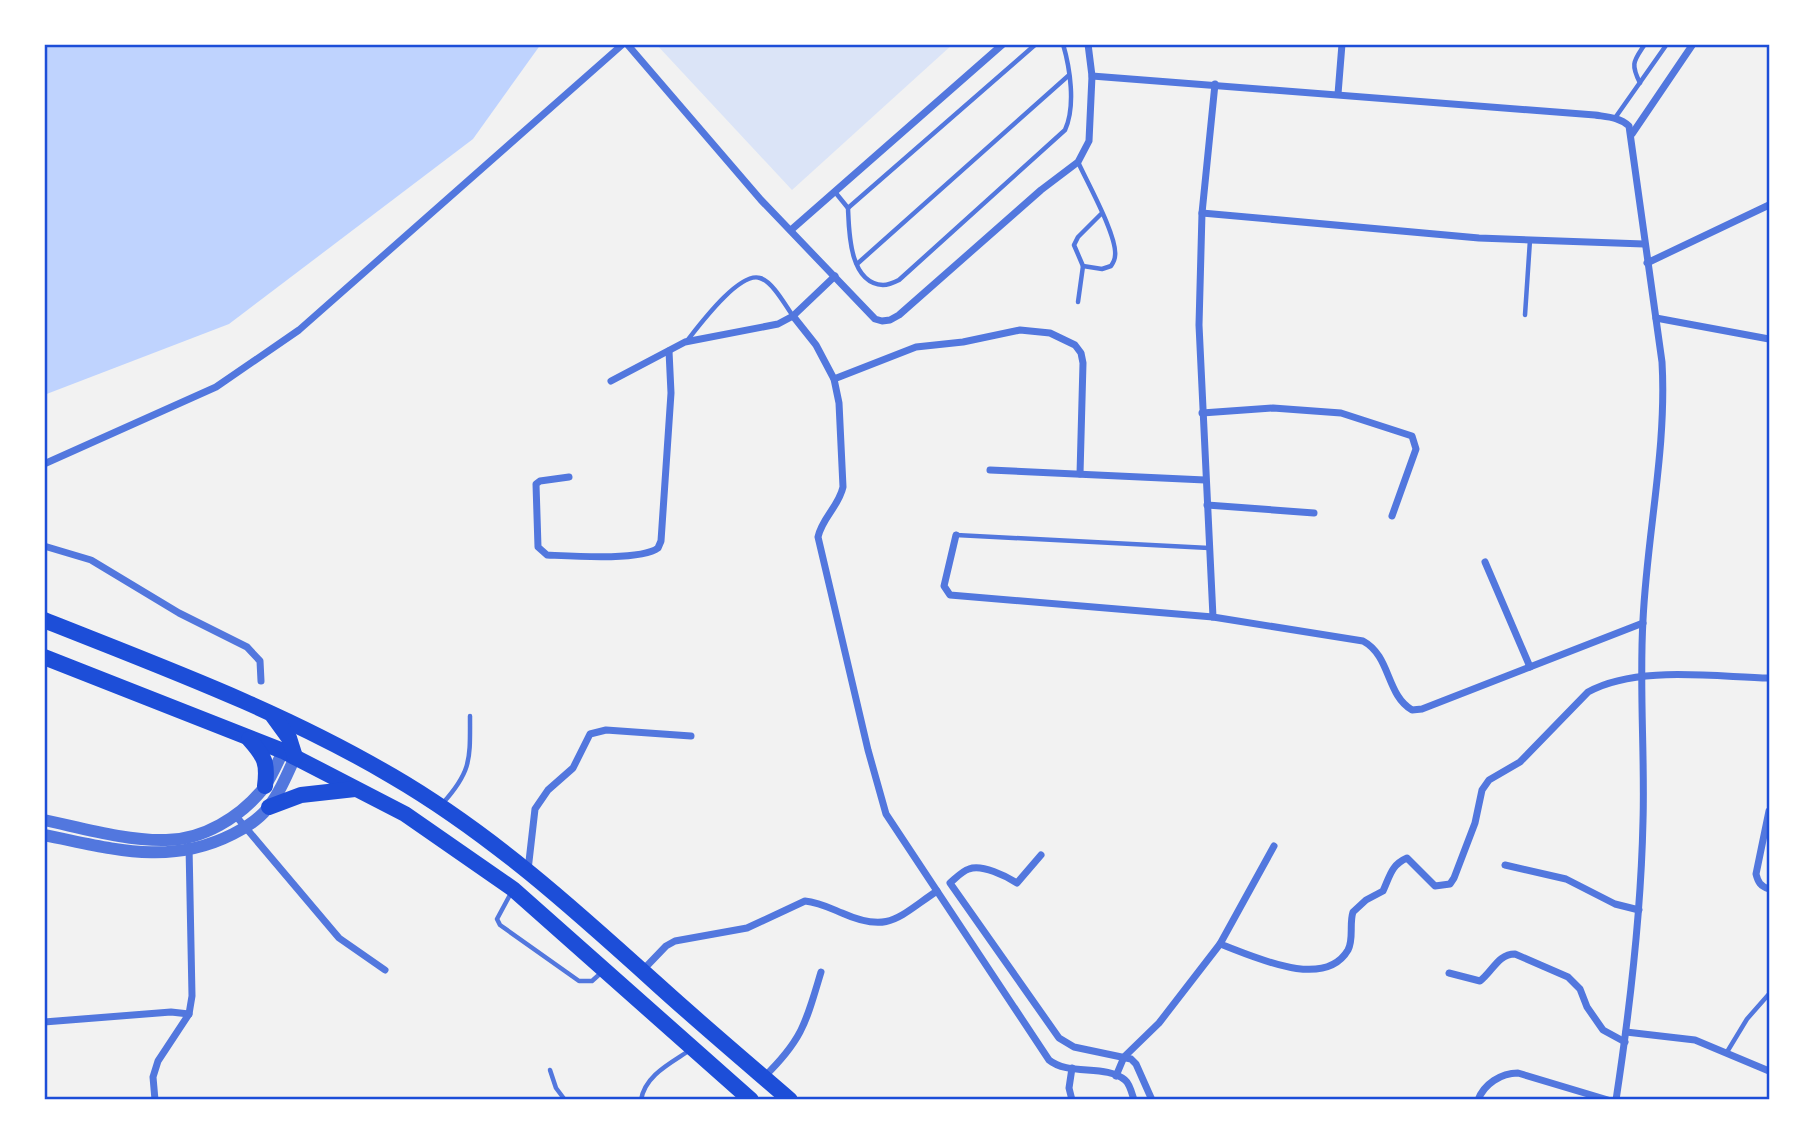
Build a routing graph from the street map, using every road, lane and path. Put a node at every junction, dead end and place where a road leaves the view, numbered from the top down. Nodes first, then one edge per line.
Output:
1 (625, 44) edge
2 (1003, 44) edge
3 (1036, 44) edge
4 (1063, 44) edge
5 (1088, 44) edge
6 (1342, 44) edge
7 (1645, 44) edge
8 (1667, 44) edge
9 (1693, 44) edge
10 (1068, 75) junction
11 (1092, 76) junction
12 (1640, 83) junction
13 (1215, 84) junction
14 (1338, 94) junction
15 (1615, 118) junction
16 (1632, 134) junction
17 (1078, 162) junction
18 (835, 192) junction
19 (1769, 205) edge
20 (848, 208) junction
21 (1202, 213) junction
22 (1101, 214) junction
23 (791, 230) junction
24 (1530, 240) junction
25 (1644, 244) junction
26 (1647, 263) junction
27 (857, 264) junction
28 (1083, 266) junction
29 (835, 276) junction
30 (1078, 302) dead end
31 (793, 316) junction
32 (1525, 316) dead end
33 (1656, 318) junction
34 (1769, 339) edge
35 (685, 342) junction
36 (669, 351) junction
37 (834, 379) junction
38 (611, 381) dead end
39 (1202, 413) junction
40 (44, 464) edge
41 (990, 470) dead end
42 (1080, 474) junction
43 (569, 477) dead end
44 (1205, 481) junction
45 (1207, 505) junction
46 (1314, 513) dead end
47 (1392, 516) dead end
48 (956, 535) joint
49 (44, 546) edge
50 (1209, 548) junction
51 (1485, 562) dead end
52 (1213, 617) junction
53 (44, 620) edge
54 (1643, 623) junction
55 (46, 658) edge
56 (1530, 667) junction
57 (1643, 675) junction
58 (1769, 678) edge
59 (261, 681) dead end
60 (269, 711) junction
61 (470, 716) dead end
62 (691, 736) dead end
63 (248, 737) junction
64 (332, 742) junction
65 (291, 752) junction
66 (265, 786) junction
67 (357, 789) junction
68 (269, 807) junction
69 (439, 807) junction
70 (1769, 811) edge
71 (235, 815) junction
72 (44, 820) edge
73 (247, 827) junction
74 (44, 835) edge
75 (187, 837) junction
76 (1275, 846) dead end
77 (190, 851) junction
78 (1041, 855) dead end
79 (1505, 865) dead end
80 (528, 871) junction
81 (1769, 889) edge
82 (513, 890) junction
83 (937, 891) junction
84 (1639, 910) junction
85 (1220, 944) junction
86 (606, 969) junction
87 (385, 970) dead end
88 (642, 971) junction
89 (821, 972) dead end
90 (1449, 973) dead end
91 (1769, 994) edge
92 (189, 1014) junction
93 (44, 1022) edge
94 (1627, 1024) junction
95 (1625, 1042) junction
96 (691, 1049) junction
97 (1727, 1052) junction
98 (1124, 1057) junction
99 (1072, 1068) junction
100 (550, 1070) dead end
101 (1769, 1071) edge
102 (1116, 1076) junction
103 (764, 1078) junction
104 (155, 1100) edge
105 (565, 1100) edge
106 (641, 1100) edge
107 (751, 1100) edge
108 (790, 1100) edge
109 (1072, 1100) edge
110 (1134, 1100) edge
111 (1152, 1100) edge
112 (1478, 1100) edge
113 (1608, 1100) edge
114 (1616, 1100) edge

1 - 23 street
1 - 40 street
2 - 18 street
3 - 20 lane
4 - 10 lane
5 - 11 street
6 - 14 street
7 - 12 lane
8 - 12 lane
9 - 16 street
10 - 27 lane
10 - 27 lane
11 - 13 street
11 - 17 street
12 - 15 lane
13 - 14 street
13 - 21 street
14 - 15 street
15 - 16 street
16 - 25 street
17 - 22 lane
17 - 29 street
18 - 20 lane
18 - 23 street
19 - 26 street
20 - 27 lane
21 - 24 street
21 - 39 street
22 - 28 lane
22 - 28 lane
23 - 29 street
24 - 25 street
24 - 32 lane
25 - 26 street
26 - 33 street
28 - 30 lane
29 - 31 street
31 - 35 street
31 - 35 lane
31 - 37 street
33 - 34 street
33 - 54 street
35 - 36 street
36 - 38 street
36 - 43 street
37 - 42 street
37 - 83 street
39 - 44 street
39 - 47 street
41 - 42 street
42 - 44 street
44 - 45 street
45 - 46 street
45 - 50 street
48 - 50 lane
48 - 52 street
49 - 59 street
50 - 52 street
51 - 56 street
52 - 56 street
53 - 60 highway
54 - 56 street
54 - 57 street
55 - 63 highway
57 - 58 street
57 - 84 street
57 - 85 street
60 - 64 highway
60 - 65 highway
61 - 69 lane
62 - 80 street
63 - 65 highway
63 - 66 highway
64 - 65 highway
64 - 69 highway
65 - 66 street
65 - 67 highway
65 - 68 street
66 - 71 street
67 - 68 highway
67 - 82 highway
68 - 73 street
69 - 80 highway
70 - 81 street
71 - 73 street
71 - 75 street
72 - 75 street
73 - 77 street
73 - 87 street
74 - 77 street
75 - 77 street
76 - 85 street
77 - 92 street
78 - 98 street
79 - 84 street
80 - 88 highway
82 - 86 highway
82 - 86 lane
83 - 88 street
83 - 99 street
84 - 94 street
85 - 98 street
86 - 96 highway
88 - 103 highway
89 - 103 street
90 - 95 street
91 - 97 lane
92 - 93 street
92 - 104 street
94 - 95 street
94 - 97 street
95 - 114 street
96 - 106 lane
96 - 107 highway
97 - 101 street
98 - 102 street
98 - 111 street
99 - 102 street
99 - 109 street
100 - 105 lane
102 - 110 street
103 - 108 highway
112 - 113 street

